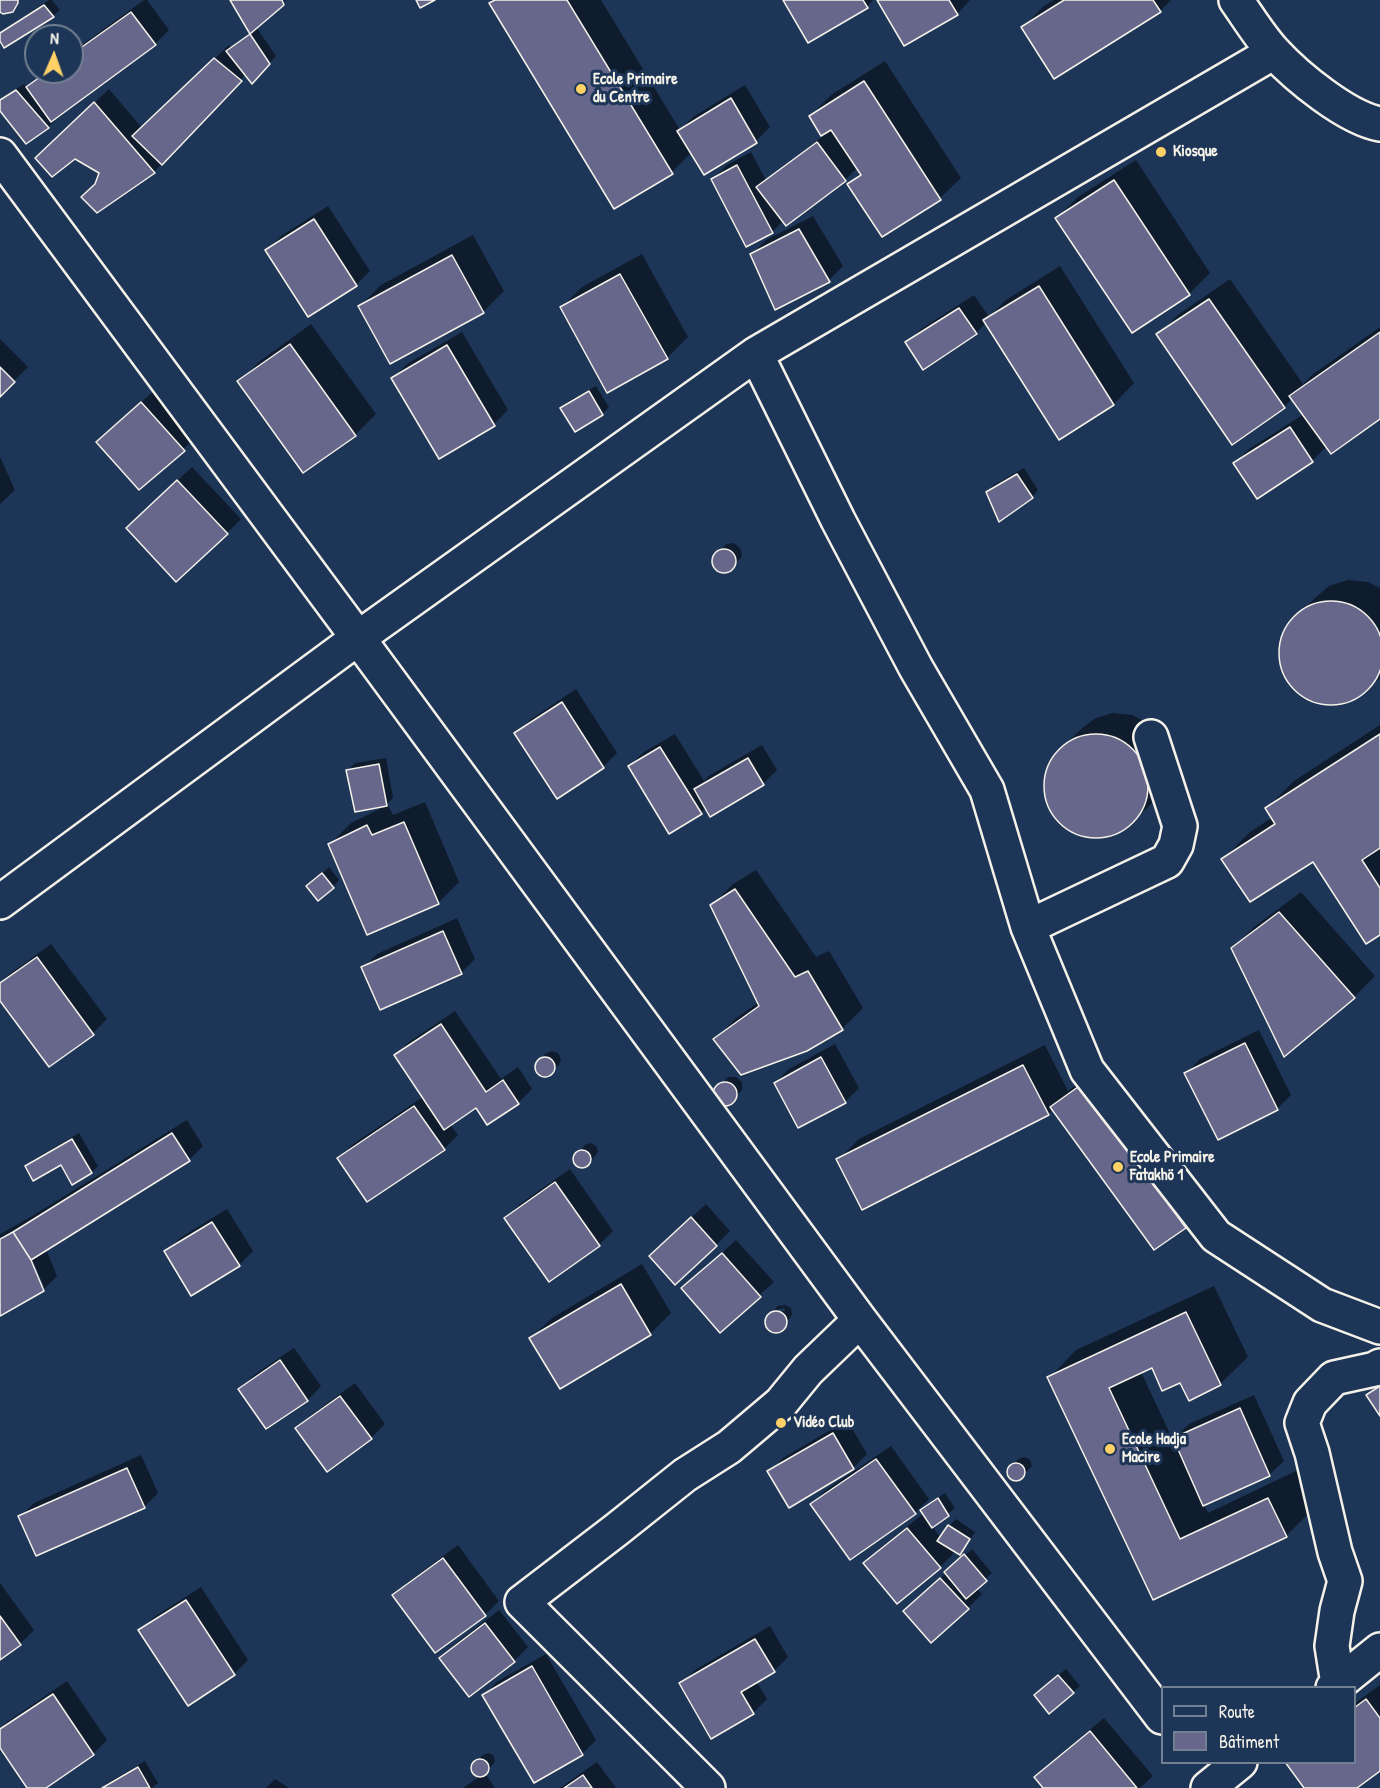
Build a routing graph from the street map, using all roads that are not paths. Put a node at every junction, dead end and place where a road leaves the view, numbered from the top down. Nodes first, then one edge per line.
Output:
1 (1236, 0) edge
2 (1274, 52) junction
3 (1380, 124) edge
4 (0, 155) edge
5 (756, 354) junction
6 (358, 638) junction
7 (1151, 736) dead end
8 (0, 902) edge
9 (1028, 927) junction
10 (860, 1320) junction
11 (1380, 1327) edge
12 (1380, 1366) edge
13 (1380, 1650) edge
14 (1335, 1685) edge
15 (1161, 1716) edge
16 (1236, 1764) edge
17 (1206, 1778) edge
18 (708, 1788) edge

1 - 2 street
2 - 3 street
2 - 5 street
4 - 6 street
5 - 6 street
5 - 9 street
6 - 8 street
6 - 10 street
7 - 9 street
9 - 11 street
10 - 15 street
10 - 18 street
12 - 14 street
13 - 14 street
16 - 17 street

